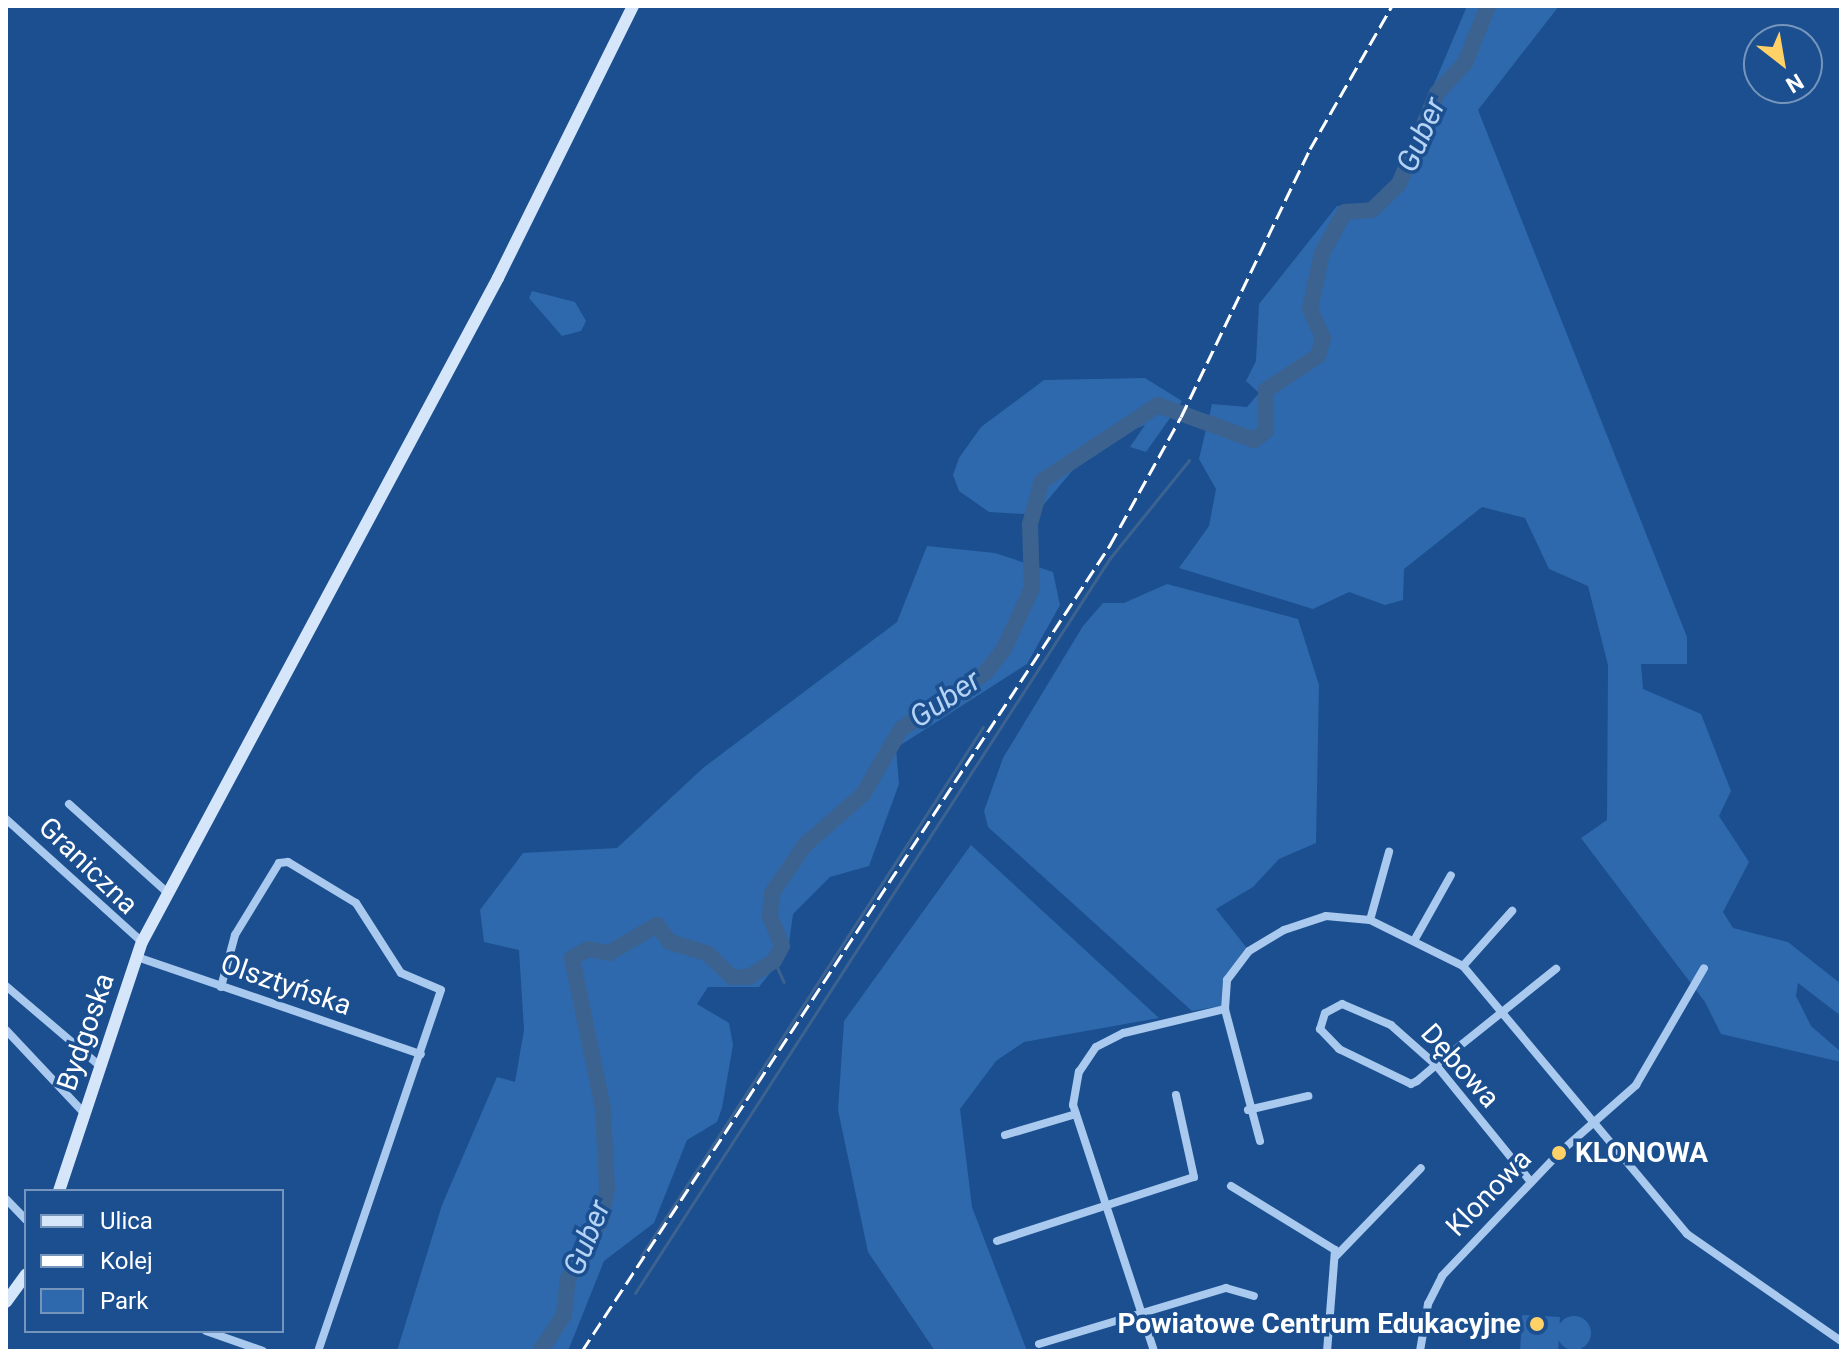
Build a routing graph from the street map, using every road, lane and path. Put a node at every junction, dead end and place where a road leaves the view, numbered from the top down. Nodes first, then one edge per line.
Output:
1 (633, 6) edge
2 (69, 804) dead end
3 (6, 819) edge
4 (1389, 852) dead end
5 (1451, 875) dead end
6 (168, 893) junction
7 (1512, 911) dead end
8 (1370, 920) junction
9 (1415, 939) junction
10 (142, 942) junction
11 (137, 957) junction
12 (1463, 966) junction
13 (1704, 968) dead end
14 (1556, 969) dead end
15 (6, 986) edge
16 (221, 987) junction
17 (1225, 1009) junction
18 (1505, 1009) junction
19 (6, 1030) edge
20 (421, 1054) junction
21 (1436, 1065) junction
22 (100, 1066) junction
23 (1176, 1095) dead end
24 (1308, 1096) dead end
25 (1248, 1110) junction
26 (84, 1113) junction
27 (1076, 1114) junction
28 (1594, 1118) junction
29 (1005, 1135) dead end
30 (1260, 1141) dead end
31 (1421, 1168) dead end
32 (1531, 1182) junction
33 (1231, 1186) dead end
34 (60, 1189) edge
35 (6, 1199) edge
36 (1106, 1206) junction
37 (24, 1218) edge
38 (997, 1241) dead end
39 (1336, 1256) junction
40 (24, 1277) edge
41 (1254, 1296) dead end
42 (6, 1302) edge
43 (1140, 1311) junction
44 (212, 1333) edge
45 (1841, 1341) edge
46 (1039, 1344) dead end
47 (263, 1351) edge
48 (318, 1351) edge
49 (1154, 1351) edge
50 (1327, 1351) edge
51 (1420, 1351) edge

1 - 6 main road, Bydgoska
2 - 6 street
3 - 10 street, Graniczna
4 - 8 street
5 - 9 street
6 - 10 main road, Bydgoska
7 - 12 street
8 - 9 street
8 - 17 street
9 - 12 street
10 - 11 main road, Bydgoska
11 - 16 street, Olsztyńska
11 - 22 main road, Bydgoska
12 - 18 street
13 - 28 street, Klonowa
14 - 18 street
15 - 22 street
16 - 20 street, Olsztyńska
16 - 20 street
17 - 25 street
17 - 27 street
18 - 21 street
18 - 28 street
19 - 26 street
20 - 48 street
21 - 21 street, Dębowa
21 - 32 street, Dębowa
22 - 26 main road, Bydgoska
23 - 36 street
24 - 25 street
25 - 30 street
26 - 34 main road, Bydgoska
27 - 29 street
27 - 36 street
28 - 32 street, Klonowa
28 - 45 street
31 - 39 street
32 - 51 street, Klonowa
33 - 39 street
35 - 37 street
36 - 38 street
36 - 43 street
39 - 50 street
40 - 42 main road
41 - 43 street
43 - 46 street
43 - 49 street
44 - 47 street

